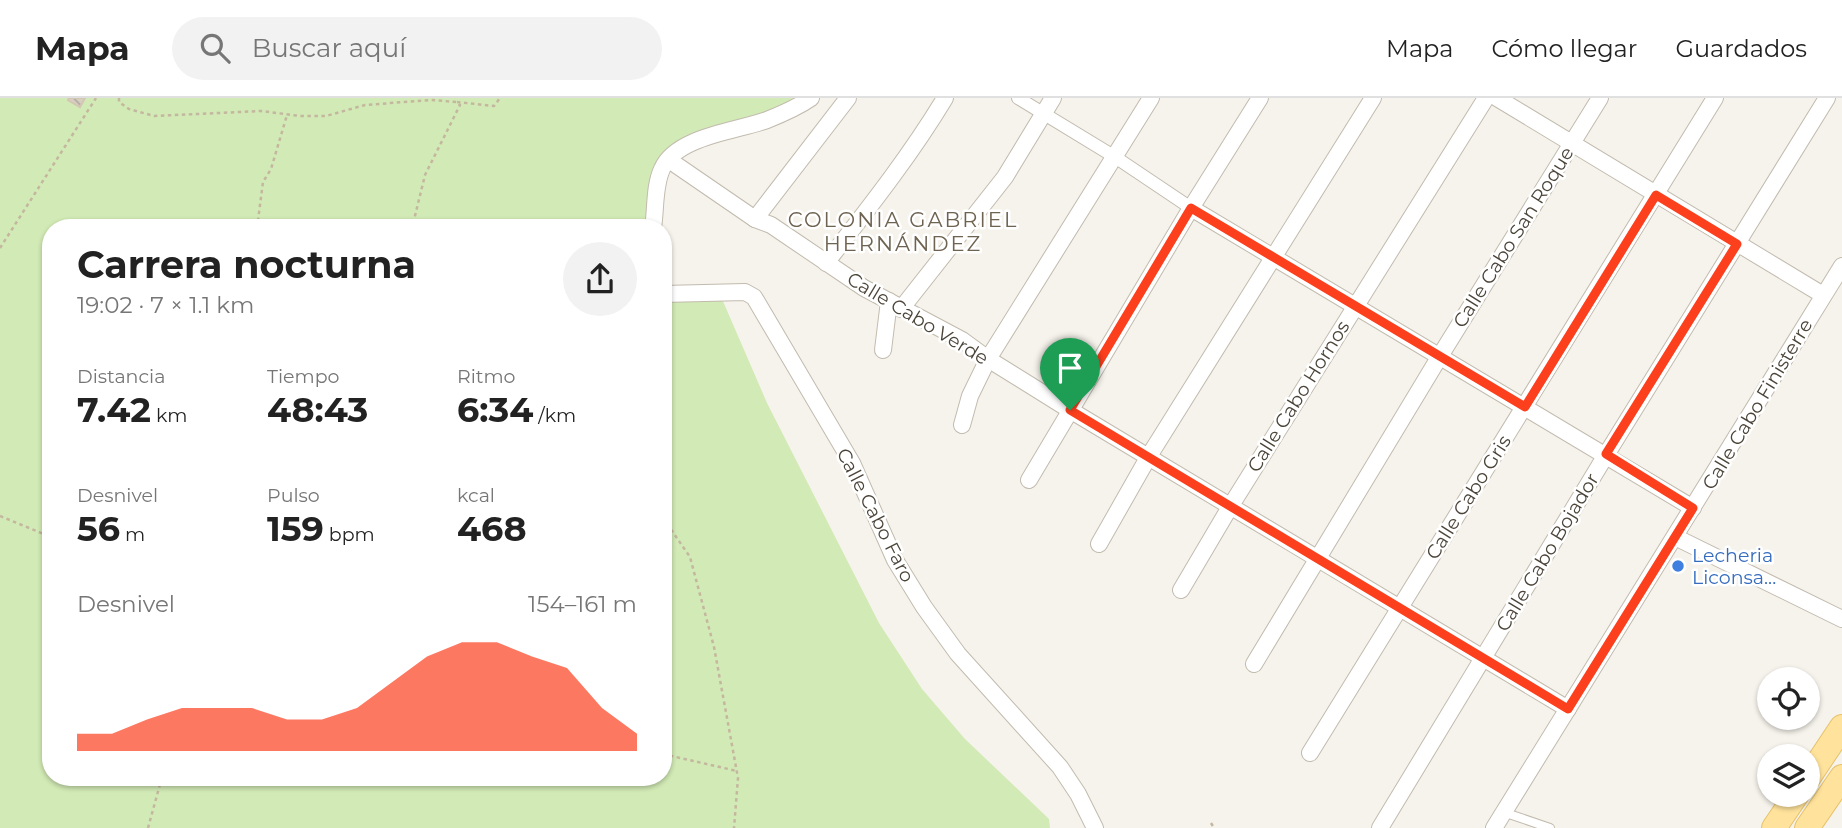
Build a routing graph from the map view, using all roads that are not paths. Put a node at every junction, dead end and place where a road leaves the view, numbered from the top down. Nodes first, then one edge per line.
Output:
1 (811, 98) edge
2 (848, 98) edge
3 (944, 98) edge
4 (1018, 98) edge
5 (1053, 98) edge
6 (1151, 98) edge
7 (1260, 98) edge
8 (1373, 98) edge
9 (1486, 98) edge
10 (1497, 98) edge
11 (1600, 98) edge
12 (1715, 98) edge
13 (1827, 98) edge
14 (1044, 114) junction
15 (1572, 142) junction
16 (1115, 157) junction
17 (669, 160) junction
18 (1656, 195) junction
19 (1191, 208) junction
20 (654, 219) edge
21 (755, 219) junction
22 (1737, 244) junction
23 (1274, 256) junction
24 (826, 263) junction
25 (1842, 266) edge
26 (672, 294) edge
27 (1824, 295) junction
28 (895, 305) junction
29 (1354, 306) junction
30 (883, 350) dead end
31 (1440, 356) junction
32 (988, 359) junction
33 (1525, 407) junction
34 (1070, 410) junction
35 (962, 425) dead end
36 (1606, 454) junction
37 (1149, 456) junction
38 (1029, 481) dead end
39 (1230, 507) junction
40 (1693, 508) junction
41 (1675, 537) junction
42 (1099, 544) dead end
43 (1318, 559) junction
44 (1181, 590) dead end
45 (1398, 608) junction
46 (1842, 619) edge
47 (1483, 657) junction
48 (1254, 664) dead end
49 (1568, 709) junction
50 (1842, 727) edge
51 (1310, 753) dead end
52 (1820, 760) edge
53 (1842, 776) edge
54 (1788, 807) edge
55 (1503, 812) junction
56 (1095, 828) edge
57 (1380, 828) edge
58 (1494, 828) edge
59 (1549, 828) edge
60 (1774, 828) edge
61 (1807, 828) edge

1 - 17 street
2 - 21 street
3 - 24 street
4 - 14 street
5 - 14 street
6 - 16 street
7 - 19 street
8 - 23 street
9 - 29 street, Calle Cabo Hornos
10 - 15 street
11 - 15 street, Calle Cabo San Roque
12 - 18 street, Calle Cabo Gris
13 - 22 street, Calle Cabo Bojador
14 - 16 street
14 - 28 street
15 - 18 street
15 - 31 street, Calle Cabo San Roque
16 - 19 street
16 - 32 street
17 - 20 street
17 - 21 street, Calle Cabo Verde
18 - 22 street
18 - 33 street, Calle Cabo Gris
19 - 23 street
19 - 34 street
21 - 24 street, Calle Cabo Verde
22 - 27 street
22 - 36 street, Calle Cabo Bojador
23 - 29 street
23 - 37 street
24 - 28 street, Calle Cabo Verde
25 - 27 street, Calle Cabo Finisterre
26 - 56 street, Calle Cabo Faro
27 - 40 street, Calle Cabo Finisterre
28 - 30 street
28 - 32 street, Calle Cabo Verde
29 - 31 street
29 - 39 street, Calle Cabo Hornos
31 - 33 street
31 - 43 street, Calle Cabo San Roque
32 - 34 street, Calle Cabo Verde
32 - 35 street
33 - 36 street
33 - 45 street, Calle Cabo Gris
34 - 37 street, Calle Cabo Verde
34 - 38 street
36 - 40 street
36 - 47 street, Calle Cabo Bojador
37 - 39 street, Calle Cabo Verde
37 - 42 street
39 - 43 street, Calle Cabo Verde
39 - 44 street, Calle Cabo Hornos
40 - 41 street, Calle Cabo Finisterre
41 - 46 street
41 - 49 street, Calle Cabo Finisterre
43 - 45 street, Calle Cabo Verde
43 - 48 street, Calle Cabo San Roque
45 - 47 street, Calle Cabo Verde
45 - 51 street, Calle Cabo Gris
47 - 49 street, Calle Cabo Verde
47 - 57 street, Calle Cabo Bojador
49 - 55 street, Calle Cabo Finisterre
50 - 52 main road
53 - 61 main road
54 - 60 main road
55 - 58 street, Calle Cabo Finisterre
55 - 59 lane

